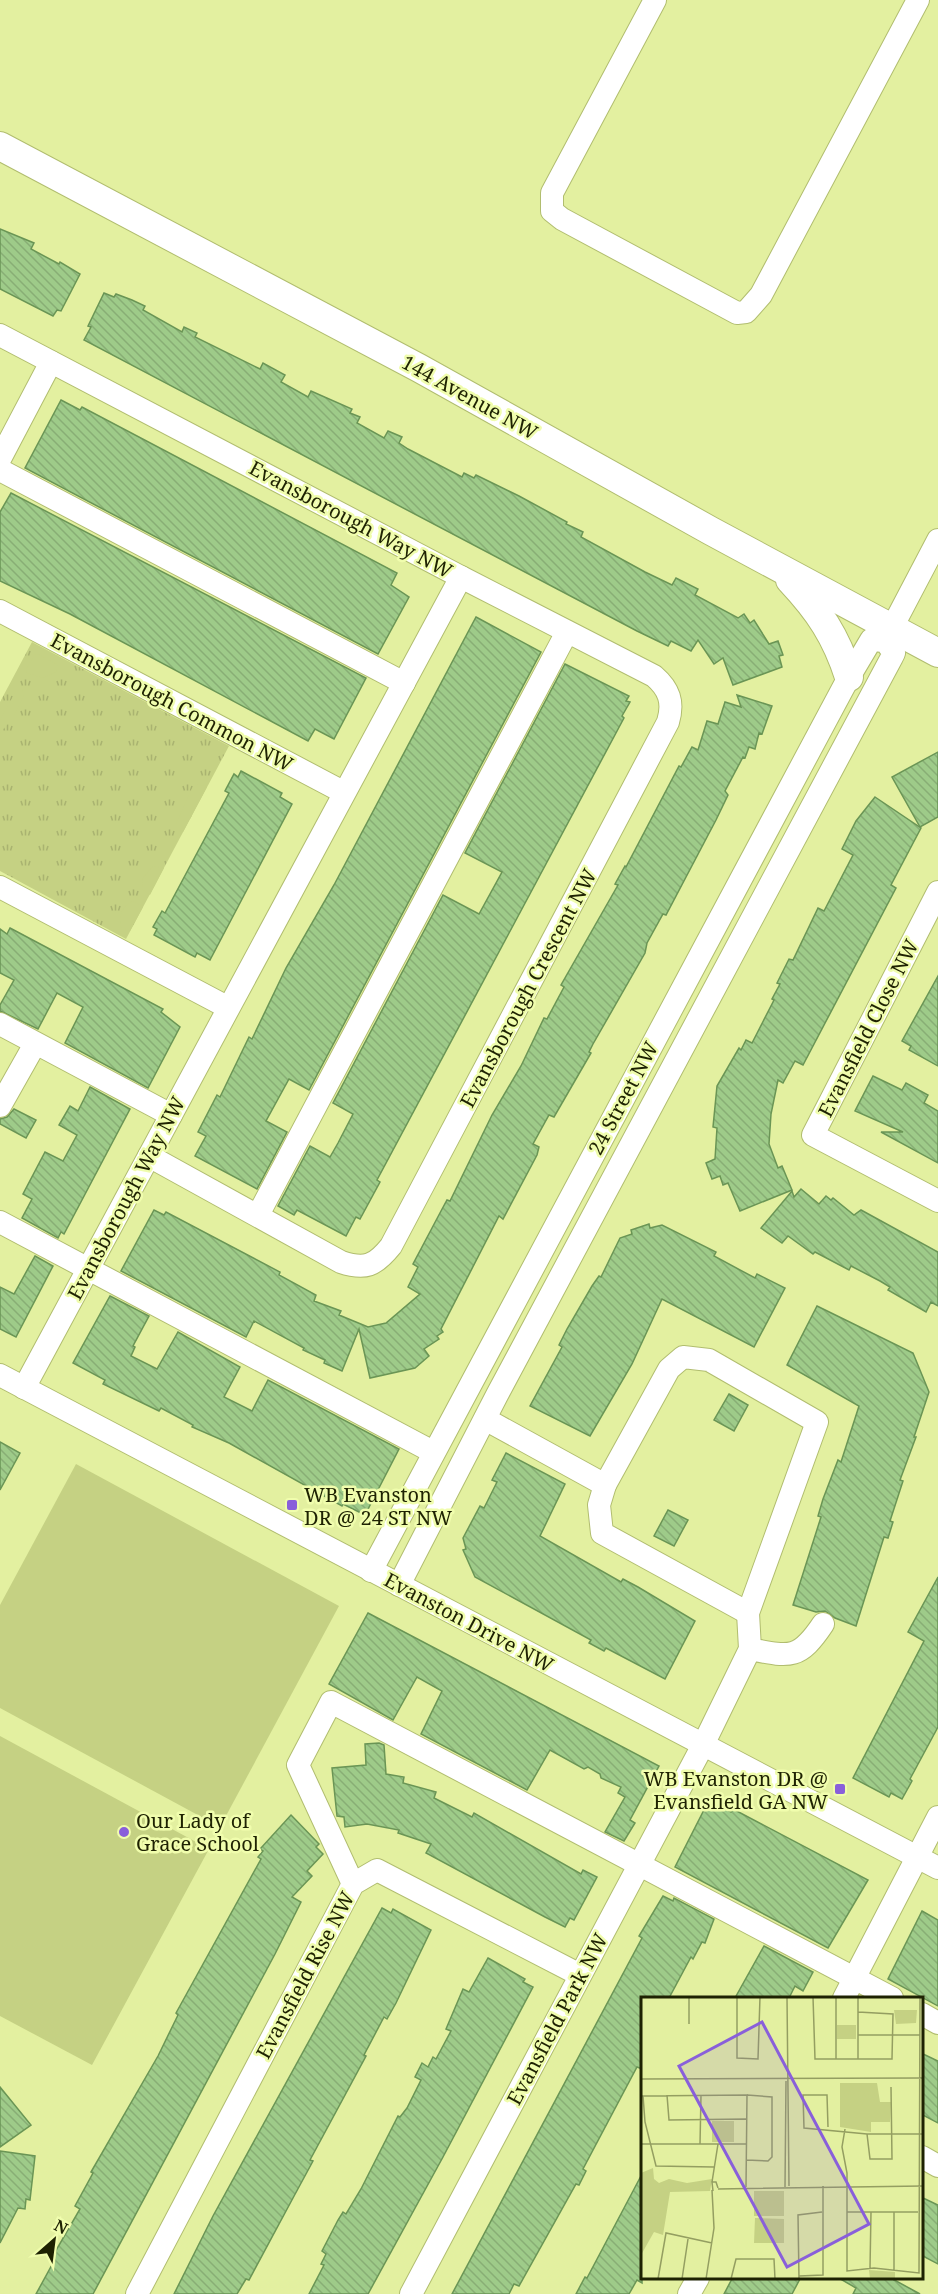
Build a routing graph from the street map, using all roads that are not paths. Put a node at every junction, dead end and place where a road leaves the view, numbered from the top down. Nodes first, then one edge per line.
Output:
1 (655, 0) edge
2 (918, 0) edge
3 (0, 146) edge
4 (0, 335) edge
5 (51, 362) junction
6 (0, 459) edge
7 (0, 470) edge
8 (938, 540) edge
9 (779, 567) junction
10 (460, 577) junction
11 (0, 611) edge
12 (567, 632) junction
13 (889, 634) junction
14 (938, 653) edge
15 (849, 677) junction
16 (404, 683) junction
17 (344, 792) junction
18 (0, 887) edge
19 (938, 892) edge
20 (227, 1007) junction
21 (0, 1024) edge
22 (35, 1044) junction
23 (0, 1106) edge
24 (171, 1115) junction
25 (148, 1156) junction
26 (938, 1201) edge
27 (258, 1215) junction
28 (0, 1222) edge
29 (88, 1269) junction
30 (0, 1375) edge
31 (24, 1388) junction
32 (485, 1419) junction
33 (433, 1452) junction
34 (605, 1485) junction
35 (371, 1571) junction
36 (399, 1586) junction
37 (748, 1613) junction
38 (823, 1624) dead end
39 (750, 1649) junction
40 (703, 1745) junction
41 (938, 1816) edge
42 (917, 1857) junction
43 (639, 1865) junction
44 (938, 1868) edge
45 (353, 1884) junction
46 (580, 1975) junction
47 (849, 1988) edge
48 (888, 1997) edge
49 (923, 2015) edge
50 (938, 2023) edge
51 (923, 2158) edge
52 (938, 2166) edge
53 (697, 2279) edge
54 (137, 2294) edge
55 (411, 2294) edge
56 (689, 2294) edge

1 - 2 street
3 - 9 main road, 144 Avenue NW
4 - 5 street, Evansborough Way NW
5 - 6 street
5 - 10 street, Evansborough Way NW
7 - 16 street
8 - 13 street
9 - 13 main road, 144 Avenue NW
9 - 15 main road
10 - 12 street, Evansborough Crescent NW
10 - 16 street, Evansborough Way NW
11 - 17 street, Evansborough Common NW
12 - 27 street
12 - 27 street, Evansborough Crescent NW
13 - 14 main road, 144 Avenue NW
13 - 15 street, 24 Street NW
13 - 32 street, 24 Street NW
15 - 33 street, 24 Street NW
16 - 17 street, Evansborough Way NW
17 - 20 street, Evansborough Way NW
18 - 20 street
19 - 26 street, Evansfield Close NW
20 - 24 street, Evansborough Way NW
21 - 22 street
22 - 23 street
22 - 24 street
24 - 25 street, Evansborough Way NW
25 - 27 street, Evansborough Crescent NW
25 - 29 street, Evansborough Way NW
28 - 29 street
29 - 31 street, Evansborough Way NW
29 - 33 street
30 - 31 street, Evanston Drive NW
31 - 35 street, Evanston Drive NW
32 - 34 street
32 - 36 street, 24 Street NW
33 - 35 street, 24 Street NW
34 - 37 street
34 - 37 street
35 - 36 street, Evanston Drive NW
36 - 40 street, Evanston Drive NW
37 - 39 street
38 - 39 street
39 - 40 street, Evansfield Park NW
40 - 42 street, Evanston Drive NW
40 - 43 street, Evansfield Park NW
41 - 42 street
42 - 44 street, Evanston Drive NW
42 - 47 street
43 - 45 street
43 - 46 street, Evansfield Park NW
43 - 47 street
45 - 46 street, Evansfield Rise NW
45 - 54 street, Evansfield Rise NW
46 - 55 street, Evansfield Park NW
47 - 48 street
49 - 50 street
51 - 52 street
53 - 56 street

